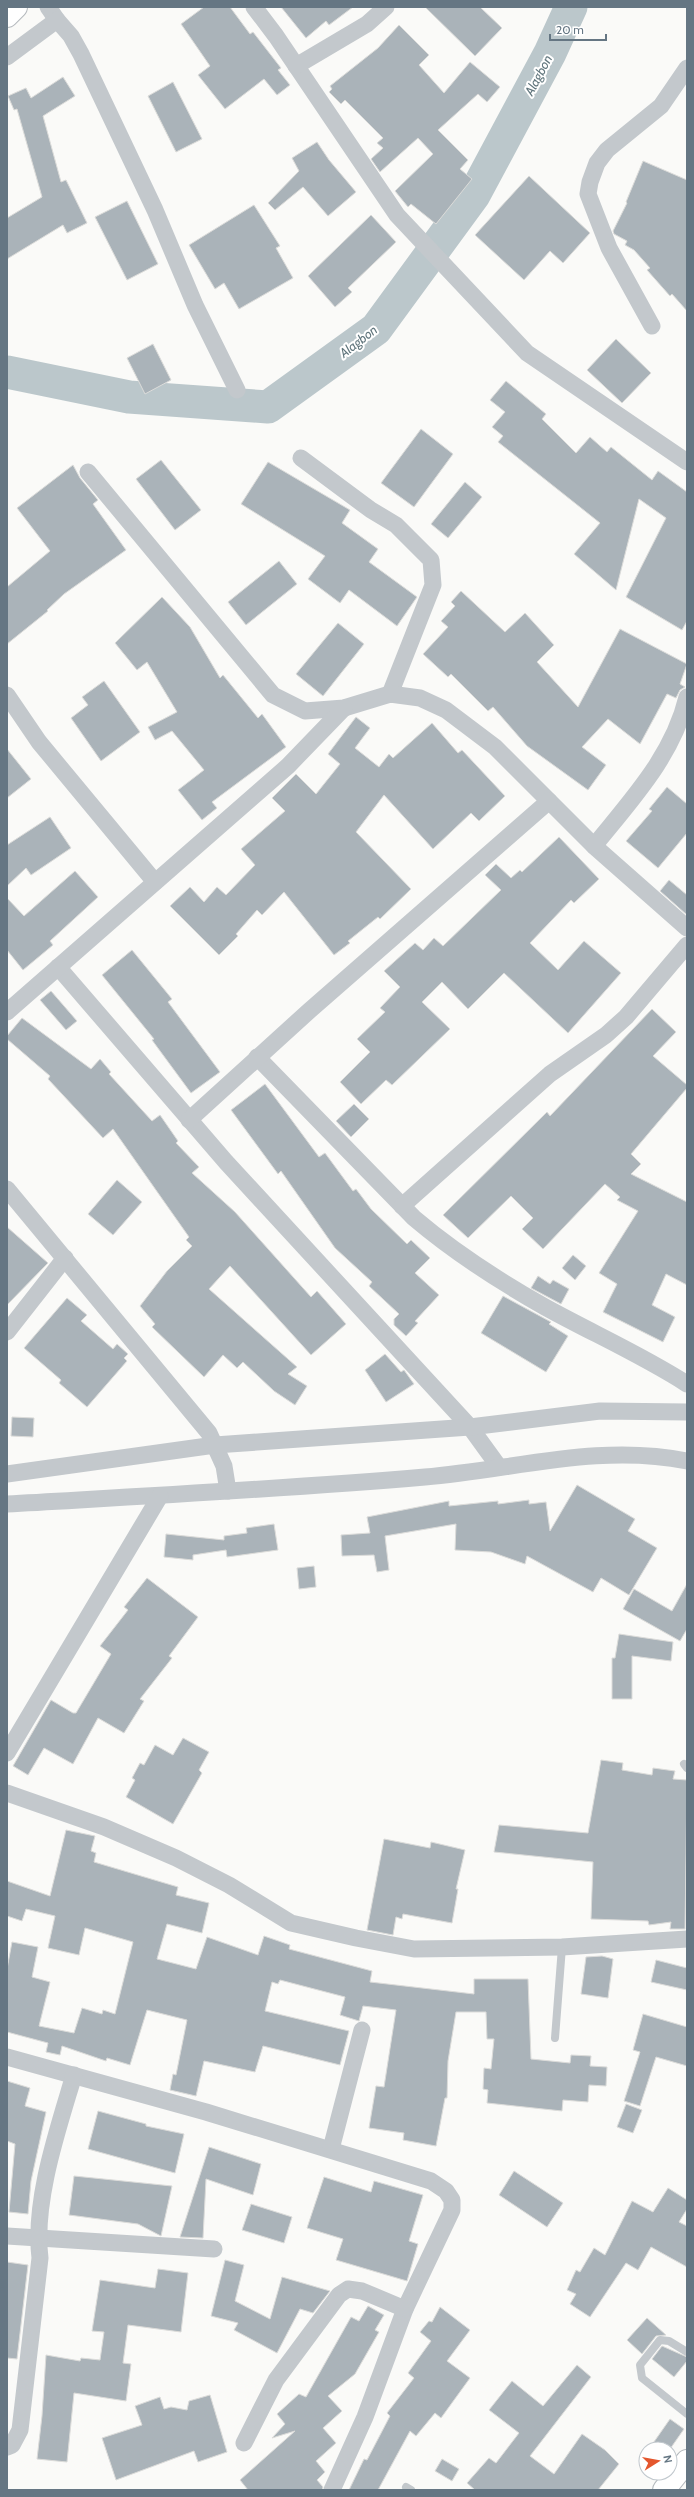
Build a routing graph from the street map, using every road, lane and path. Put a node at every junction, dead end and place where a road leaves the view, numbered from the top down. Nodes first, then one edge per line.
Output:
1 (16, 7) edge
2 (254, 7) edge
3 (386, 7) edge
4 (53, 14) edge
5 (7, 16) edge
6 (7, 57) edge
7 (296, 66) junction
8 (687, 68) edge
9 (652, 326) dead end
10 (237, 390) dead end
11 (301, 458) dead end
12 (687, 462) edge
13 (88, 472) dead end
14 (390, 694) junction
15 (7, 695) edge
16 (687, 697) edge
17 (344, 708) junction
18 (549, 801) junction
19 (594, 846) junction
20 (155, 882) junction
21 (687, 928) edge
22 (687, 945) edge
23 (58, 967) junction
24 (7, 1012) edge
25 (257, 1057) junction
26 (189, 1120) junction
27 (7, 1189) edge
28 (402, 1206) junction
29 (65, 1258) junction
30 (7, 1332) edge
31 (687, 1384) edge
32 (687, 1412) edge
33 (470, 1427) junction
34 (215, 1445) junction
35 (687, 1461) edge
36 (499, 1467) junction
37 (7, 1474) edge
38 (228, 1491) junction
39 (160, 1496) junction
40 (7, 1504) edge
41 (7, 1753) edge
42 (7, 1793) edge
43 (687, 1939) edge
44 (562, 1946) junction
45 (362, 2030) dead end
46 (555, 2038) dead end
47 (7, 2057) edge
48 (74, 2075) junction
49 (331, 2149) junction
50 (7, 2236) edge
51 (38, 2237) junction
52 (214, 2249) dead end
53 (405, 2308) junction
54 (687, 2352) edge
55 (687, 2414) edge
56 (244, 2444) dead end
57 (7, 2447) edge
58 (687, 2460) edge
59 (332, 2490) edge
60 (664, 2490) edge

1 - 5 main road
2 - 7 street
3 - 7 street
4 - 6 street
4 - 10 street
7 - 12 street
8 - 9 street
11 - 14 street
13 - 17 street
14 - 17 street
14 - 18 street
15 - 20 street
16 - 19 street
17 - 20 street
18 - 19 street
18 - 25 street
19 - 21 street
20 - 23 street
22 - 28 street
23 - 24 street
23 - 26 street
25 - 26 street
25 - 28 street
26 - 33 street
27 - 29 street
28 - 31 street
29 - 30 street
29 - 34 street
32 - 33 street
33 - 34 street
33 - 36 street
34 - 37 street
34 - 38 street
35 - 36 street
36 - 38 street
38 - 39 street
39 - 40 street
39 - 41 street
42 - 44 street
43 - 44 street
44 - 46 lane
45 - 49 street
47 - 48 street
48 - 49 street
48 - 51 street
49 - 53 street
50 - 51 street
51 - 52 street
51 - 57 street
53 - 56 street
53 - 59 street
54 - 55 lane
58 - 60 main road

